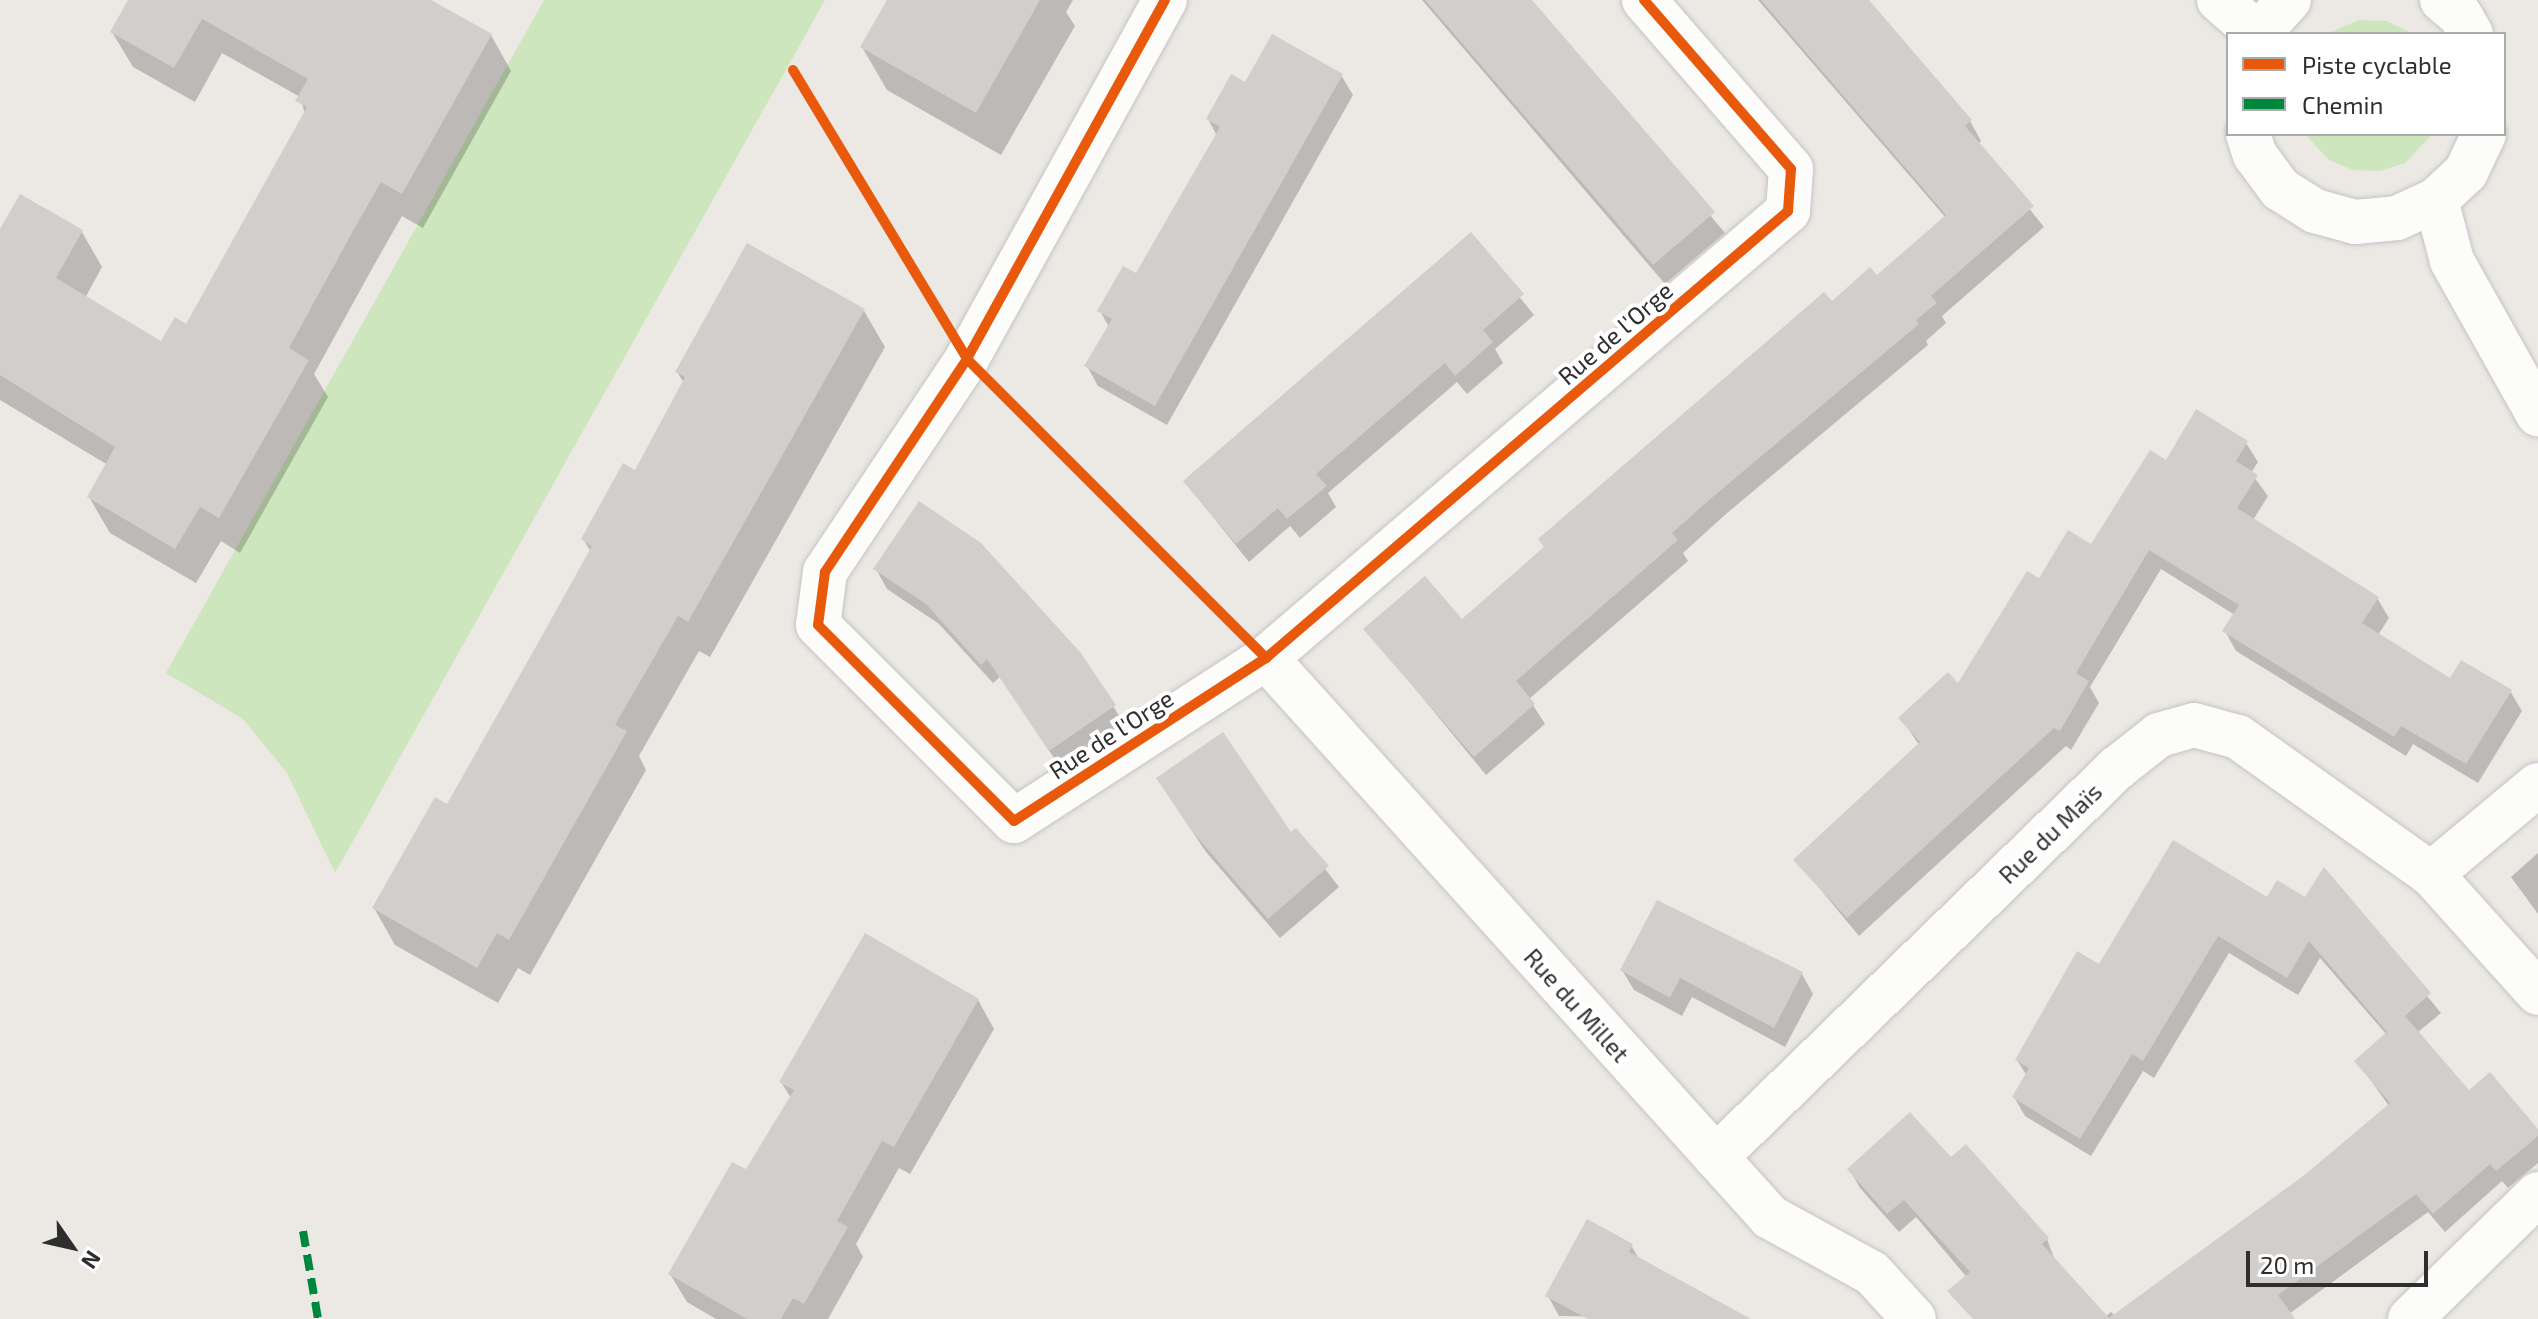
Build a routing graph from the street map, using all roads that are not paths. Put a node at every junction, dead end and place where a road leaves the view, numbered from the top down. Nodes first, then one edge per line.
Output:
1 (1165, 0) edge
2 (1644, 0) edge
3 (2219, 0) edge
4 (2289, 0) edge
5 (2256, 32) edge
6 (2260, 32) edge
7 (2249, 136) edge
8 (2483, 136) edge
9 (2436, 200) junction
10 (2538, 414) edge
11 (1266, 658) junction
12 (2538, 785) edge
13 (2431, 874) junction
14 (2538, 993) edge
15 (1716, 1157) junction
16 (2538, 1194) edge
17 (1914, 1319) edge
18 (2410, 1319) edge

1 - 11 street, Rue de l'Orge
2 - 11 street, Rue de l'Orge
3 - 5 street
4 - 6 street
7 - 9 street
8 - 9 street
9 - 10 street
11 - 15 street, Rue du Millet
12 - 13 street
13 - 14 street, Rue du Maïs
13 - 15 street, Rue du Maïs
15 - 17 street, Rue du Millet
16 - 18 street

